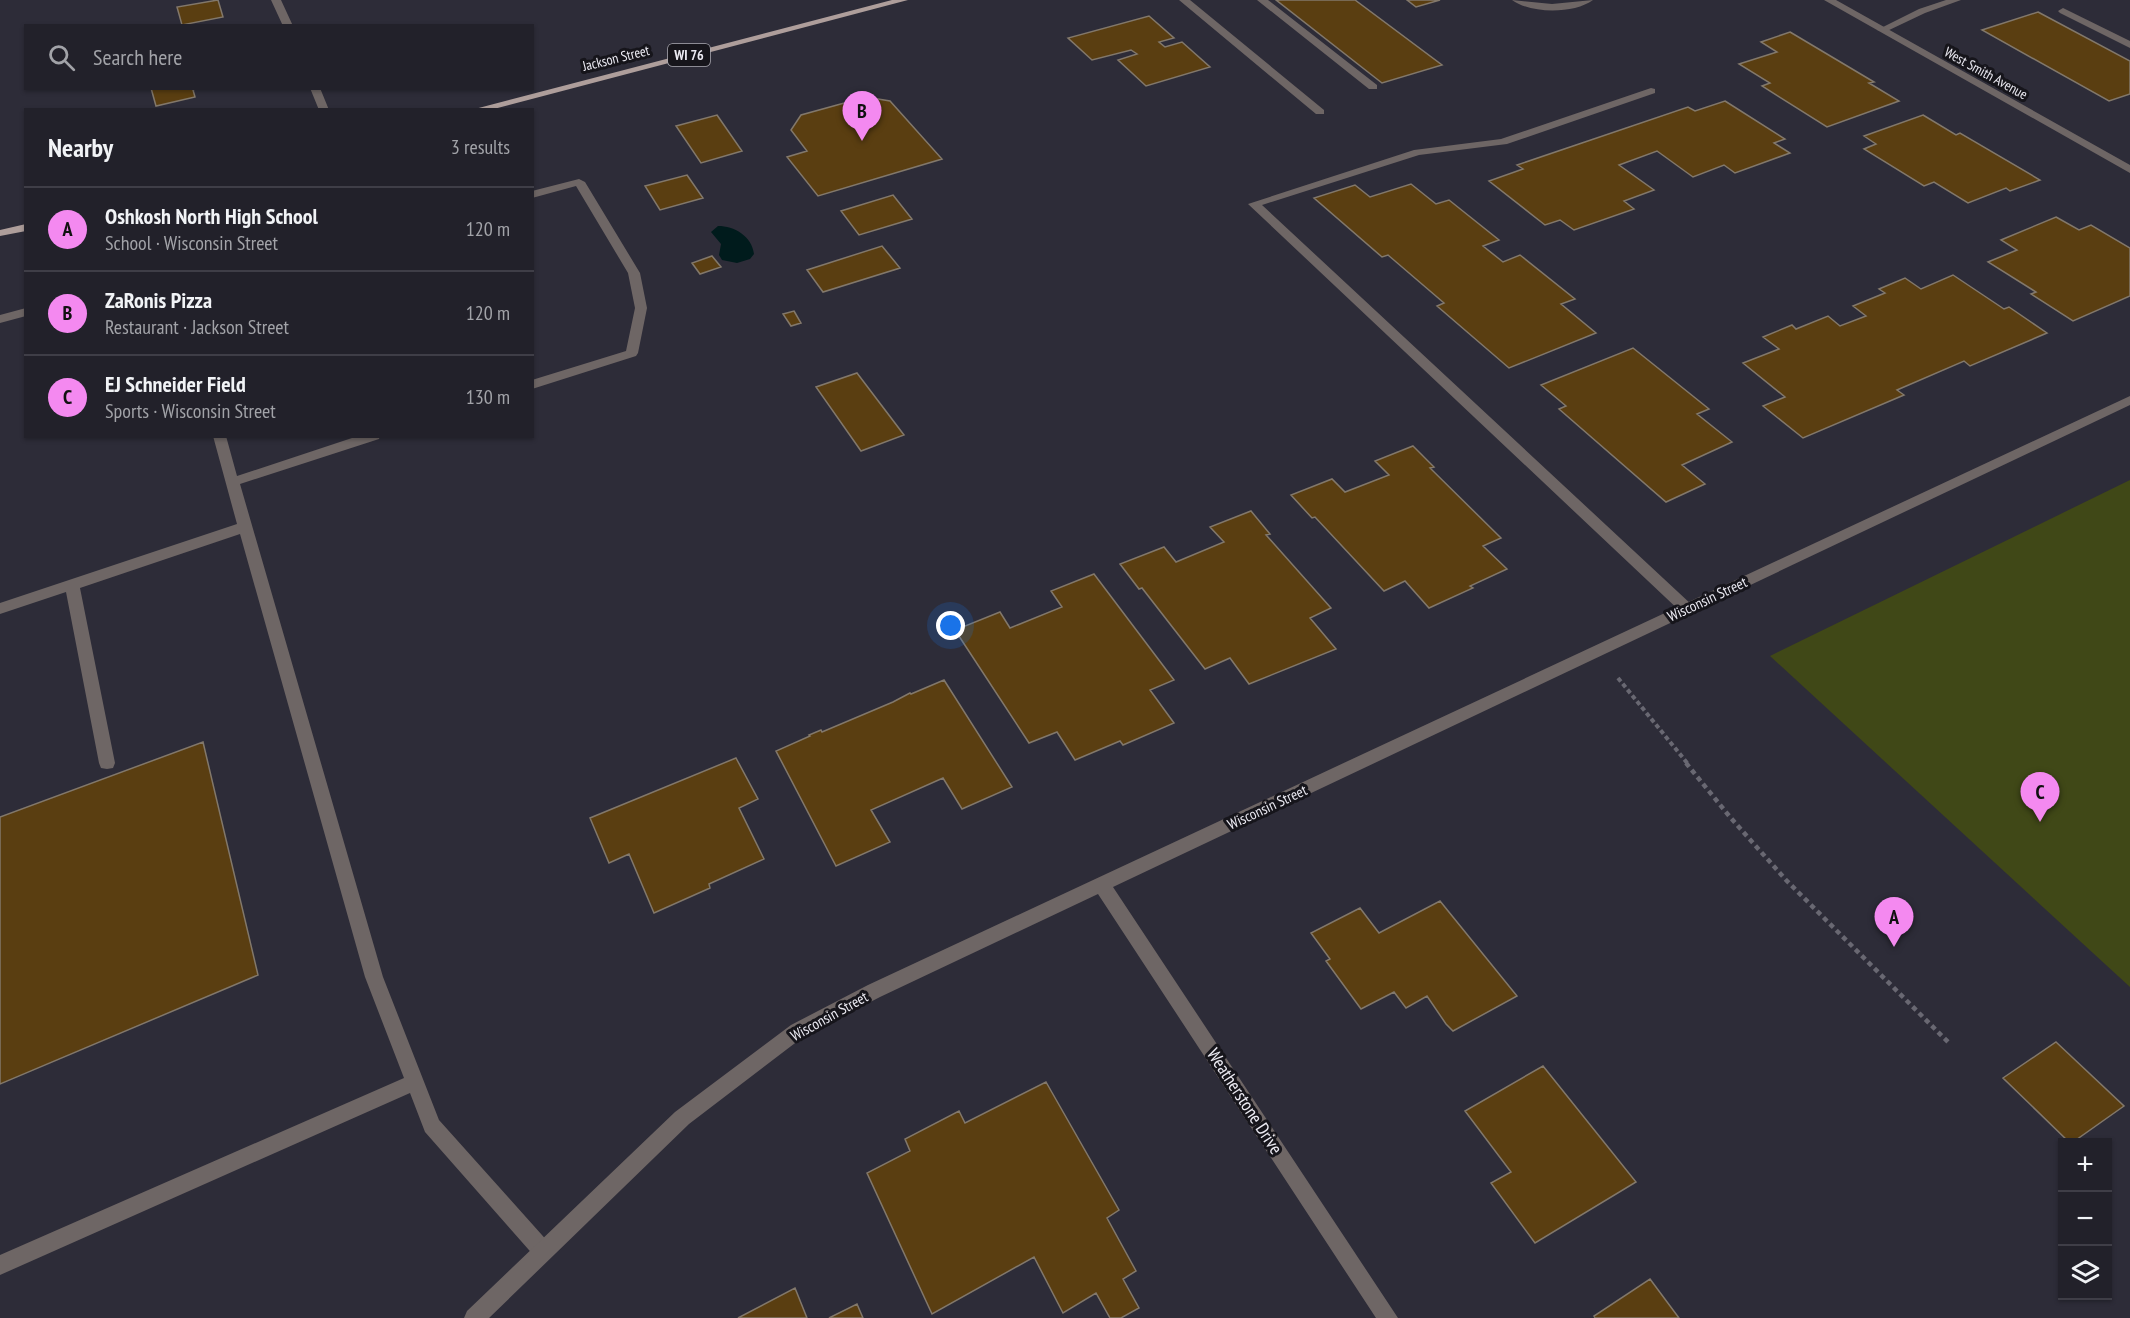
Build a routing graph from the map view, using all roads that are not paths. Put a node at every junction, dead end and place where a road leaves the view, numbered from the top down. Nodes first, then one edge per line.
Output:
1 (276, 0) edge
2 (903, 0) edge
3 (1184, 0) edge
4 (1262, 0) edge
5 (1517, 0) edge
6 (1588, 0) edge
7 (1829, 0) edge
8 (1956, 0) edge
9 (2063, 11) dead end
10 (287, 24) edge
11 (1882, 30) junction
12 (2130, 45) edge
13 (1373, 87) dead end
14 (316, 90) edge
15 (1651, 91) dead end
16 (323, 108) edge
17 (484, 108) edge
18 (1320, 112) dead end
19 (2130, 170) edge
20 (534, 194) edge
21 (24, 228) edge
22 (0, 234) edge
23 (24, 313) edge
24 (0, 319) edge
25 (534, 384) edge
26 (2130, 400) edge
27 (220, 438) edge
28 (368, 438) edge
29 (232, 483) junction
30 (245, 527) junction
31 (72, 585) junction
32 (0, 609) edge
33 (1688, 609) junction
34 (107, 763) dead end
35 (1102, 885) junction
36 (415, 1082) junction
37 (543, 1251) junction
38 (0, 1265) edge
39 (474, 1318) edge
40 (1388, 1318) edge

1 - 10 street
2 - 17 main road, Jackson Street / WI 76
3 - 18 street
4 - 13 street
5 - 6 street
7 - 11 street, West Smith Avenue
8 - 11 street
9 - 12 street
11 - 19 street, West Smith Avenue
14 - 16 street
15 - 33 street
20 - 25 street
21 - 22 main road
23 - 24 street
26 - 33 street, Wisconsin Street
27 - 29 street
28 - 29 street
29 - 30 street
30 - 31 street
30 - 36 street
31 - 32 street
31 - 34 street
33 - 35 street, Wisconsin Street
35 - 37 street, Wisconsin Street
35 - 40 street, Weatherstone Drive
36 - 37 street
36 - 38 street
37 - 39 street, Wisconsin Street

